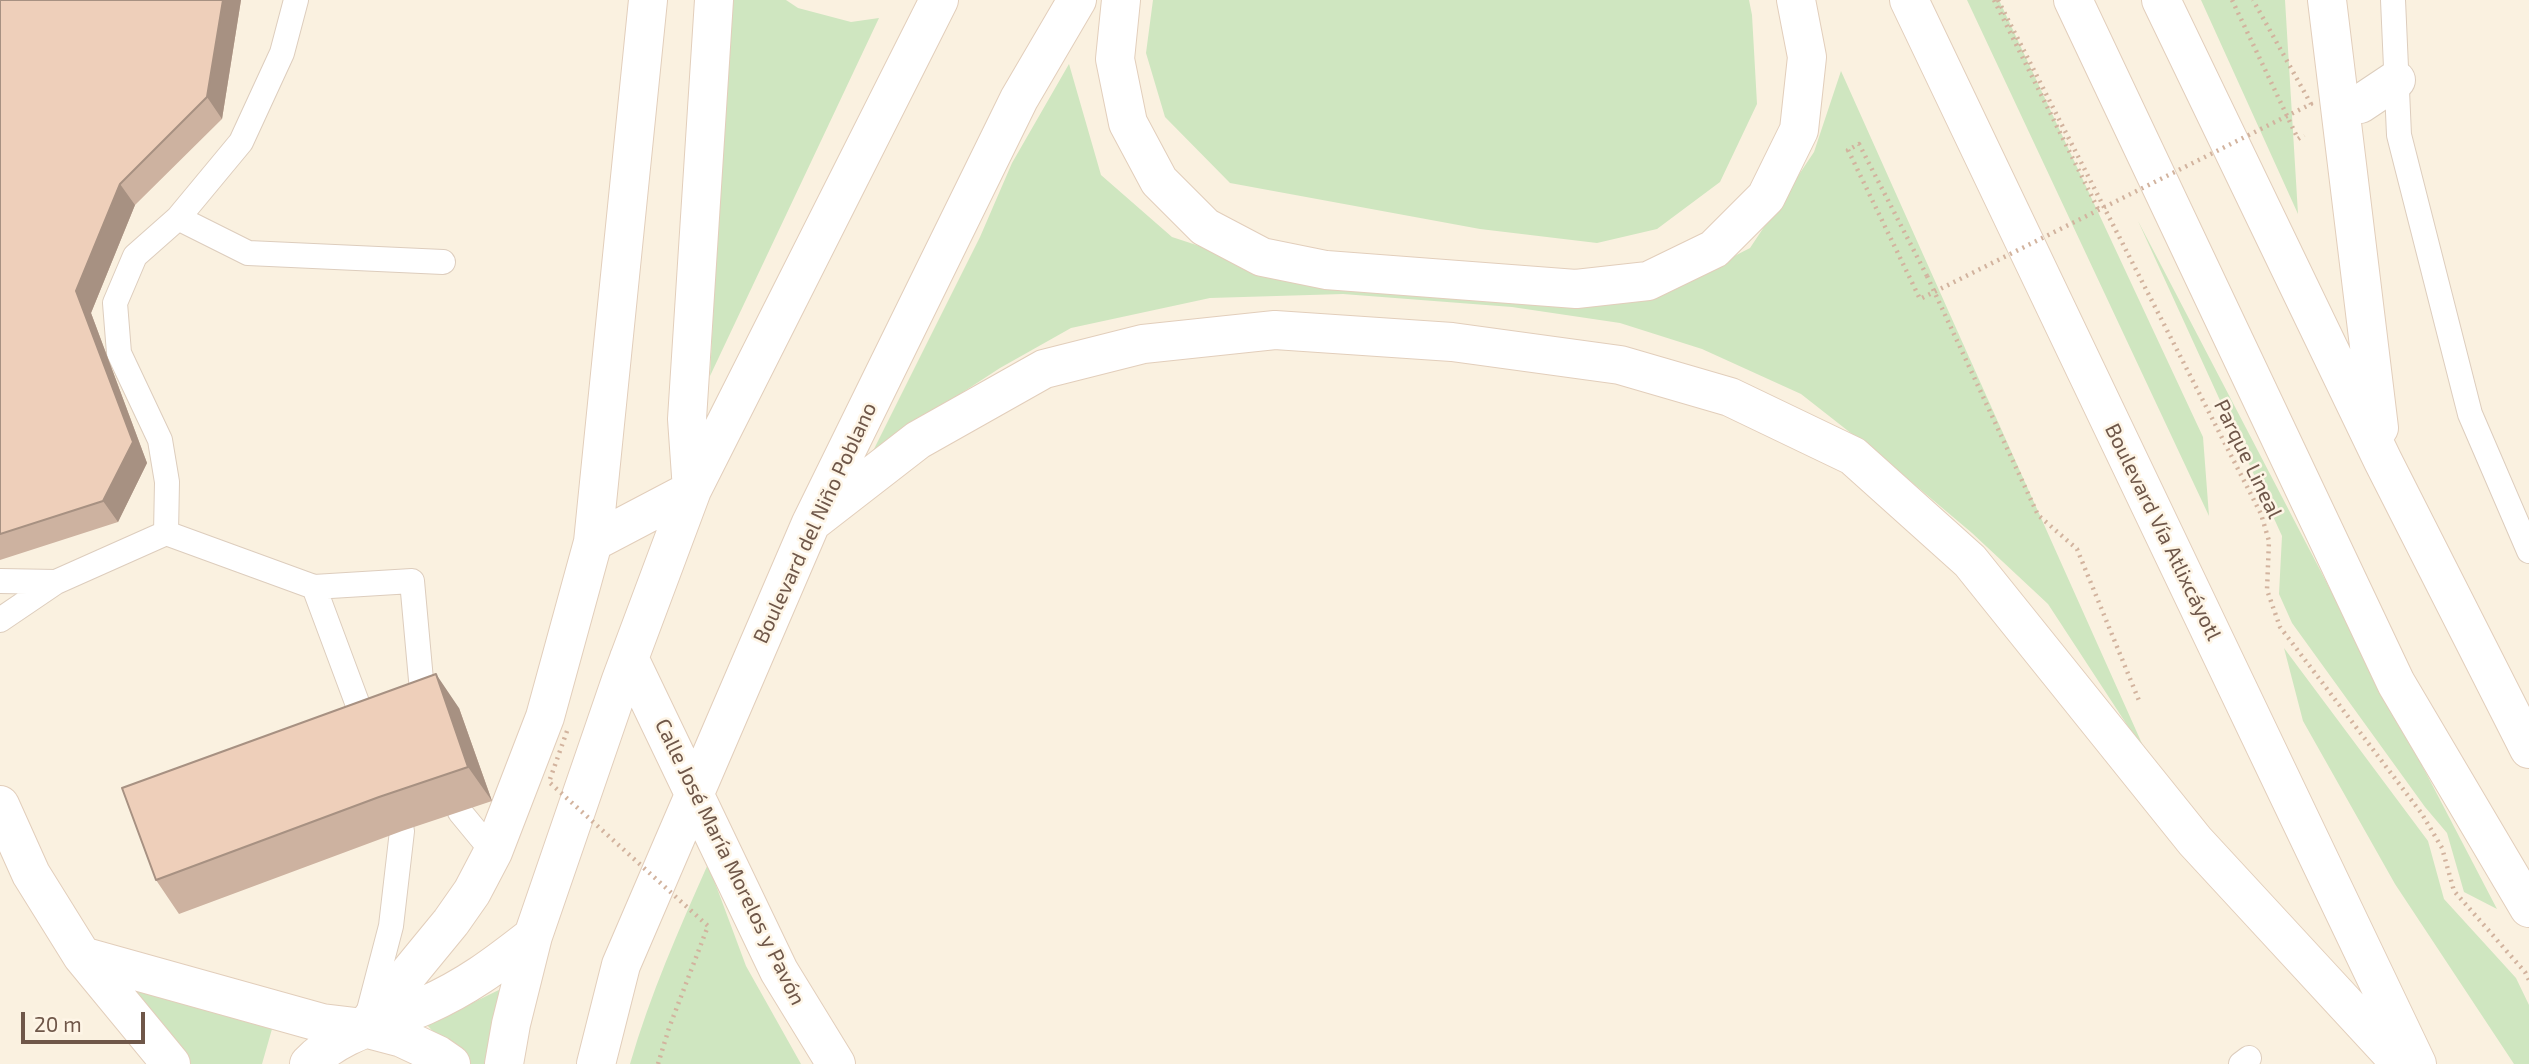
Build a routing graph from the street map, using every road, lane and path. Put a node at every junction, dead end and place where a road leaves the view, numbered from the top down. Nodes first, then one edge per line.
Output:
1 (296, 0) edge
2 (648, 0) edge
3 (714, 0) edge
4 (939, 0) edge
5 (1077, 0) edge
6 (1121, 0) edge
7 (1796, 0) edge
8 (1909, 0) edge
9 (1996, 0) edge
10 (2073, 0) edge
11 (2161, 0) edge
12 (2232, 0) edge
13 (2253, 0) edge
14 (2327, 0) edge
15 (2393, 0) edge
16 (2396, 80) junction
17 (2281, 102) dead end
18 (2360, 104) dead end
19 (2099, 211) junction
20 (178, 218) junction
21 (443, 262) dead end
22 (2383, 461) junction
23 (692, 490) junction
24 (811, 523) junction
25 (166, 533) junction
26 (593, 542) junction
27 (2529, 551) edge
28 (0, 581) edge
29 (56, 582) junction
30 (314, 587) junction
31 (0, 620) edge
32 (629, 658) junction
33 (2144, 714) dead end
34 (425, 721) edge
35 (567, 730) dead end
36 (371, 739) edge
37 (2529, 749) edge
38 (694, 791) junction
39 (0, 805) edge
40 (460, 812) edge
41 (402, 831) edge
42 (493, 852) junction
43 (2529, 908) edge
44 (533, 936) junction
45 (82, 956) junction
46 (2529, 979) edge
47 (364, 1028) junction
48 (171, 1064) edge
49 (309, 1064) edge
50 (451, 1064) edge
51 (505, 1064) edge
52 (596, 1064) edge
53 (658, 1064) edge
54 (836, 1064) edge
55 (2401, 1064) edge
56 (2417, 1064) edge

1 - 20 lane
2 - 26 main road
3 - 23 main road
4 - 23 main road
5 - 24 main road, Boulevard del Niño Poblano
6 - 7 main road
8 - 56 main road, Boulevard Vía Atlixcáyotl
9 - 19 path
9 - 46 path, Parque Lineal
10 - 43 main road
11 - 22 main road
12 - 17 path
13 - 19 path, bridge
14 - 22 main road
15 - 16 lane
16 - 18 main road
16 - 27 lane
19 - 33 path, bridge
20 - 21 lane
20 - 25 lane
22 - 37 main road
23 - 26 main road
23 - 32 main road
24 - 38 main road, Boulevard del Niño Poblano
24 - 55 main road
25 - 29 lane
25 - 30 lane
26 - 42 main road
28 - 29 lane
29 - 31 lane
30 - 34 lane
30 - 36 lane
32 - 38 main road, Calle José María Morelos y Pavón
32 - 44 main road
35 - 53 path, bridge
38 - 52 main road, Boulevard del Niño Poblano
38 - 54 main road, Calle José María Morelos y Pavón
39 - 45 main road
40 - 42 lane
41 - 47 lane
42 - 47 main road
44 - 47 main road
44 - 51 main road
45 - 47 main road
45 - 48 main road
47 - 49 main road
47 - 50 main road

